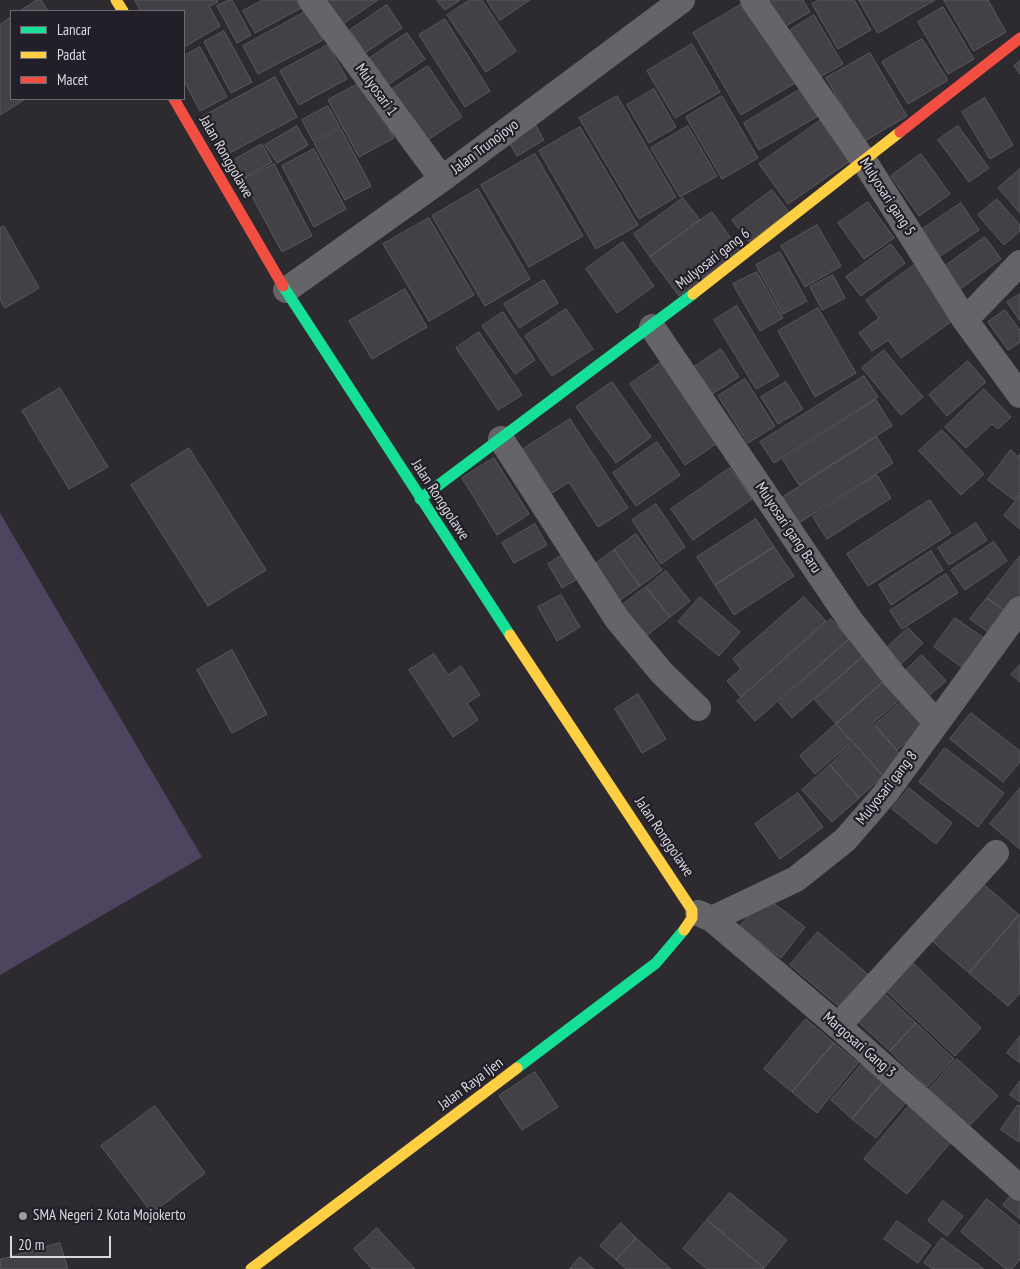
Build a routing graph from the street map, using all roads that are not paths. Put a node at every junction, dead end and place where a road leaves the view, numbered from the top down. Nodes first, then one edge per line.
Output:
1 (311, 0) edge
2 (682, 0) edge
3 (754, 0) edge
4 (1020, 38) edge
5 (175, 100) edge
6 (864, 161) junction
7 (442, 179) junction
8 (1020, 263) edge
9 (286, 290) junction
10 (965, 320) junction
11 (652, 326) junction
12 (1020, 395) edge
13 (501, 440) junction
14 (420, 499) junction
15 (1020, 609) edge
16 (698, 708) dead end
17 (936, 722) junction
18 (996, 853) dead end
19 (702, 915) junction
20 (838, 1026) junction
21 (1020, 1188) edge
22 (251, 1269) edge

1 - 7 street, Mulyosari 1
2 - 7 street, Jalan Trunojoyo
3 - 6 street, Mulyosari gang 5
4 - 6 street, Mulyosari gang 6
5 - 9 street, Jalan Ronggolawe
6 - 10 street, Mulyosari gang 5
6 - 11 street, Mulyosari gang 6
7 - 9 street, Jalan Trunojoyo
8 - 10 street
9 - 14 street, Jalan Ronggolawe
10 - 12 street, Mulyosari gang 5
11 - 13 street, Mulyosari gang 6
11 - 17 street, Mulyosari gang Baru
13 - 14 street, Mulyosari gang 6
13 - 16 street
14 - 19 street, Jalan Ronggolawe
15 - 17 street, Mulyosari gang 8
17 - 19 street, Mulyosari gang 8
18 - 20 street
19 - 20 street, Margosari Gang 3
19 - 22 street, Jalan Raya Ijen
20 - 21 street, Margosari Gang 3

